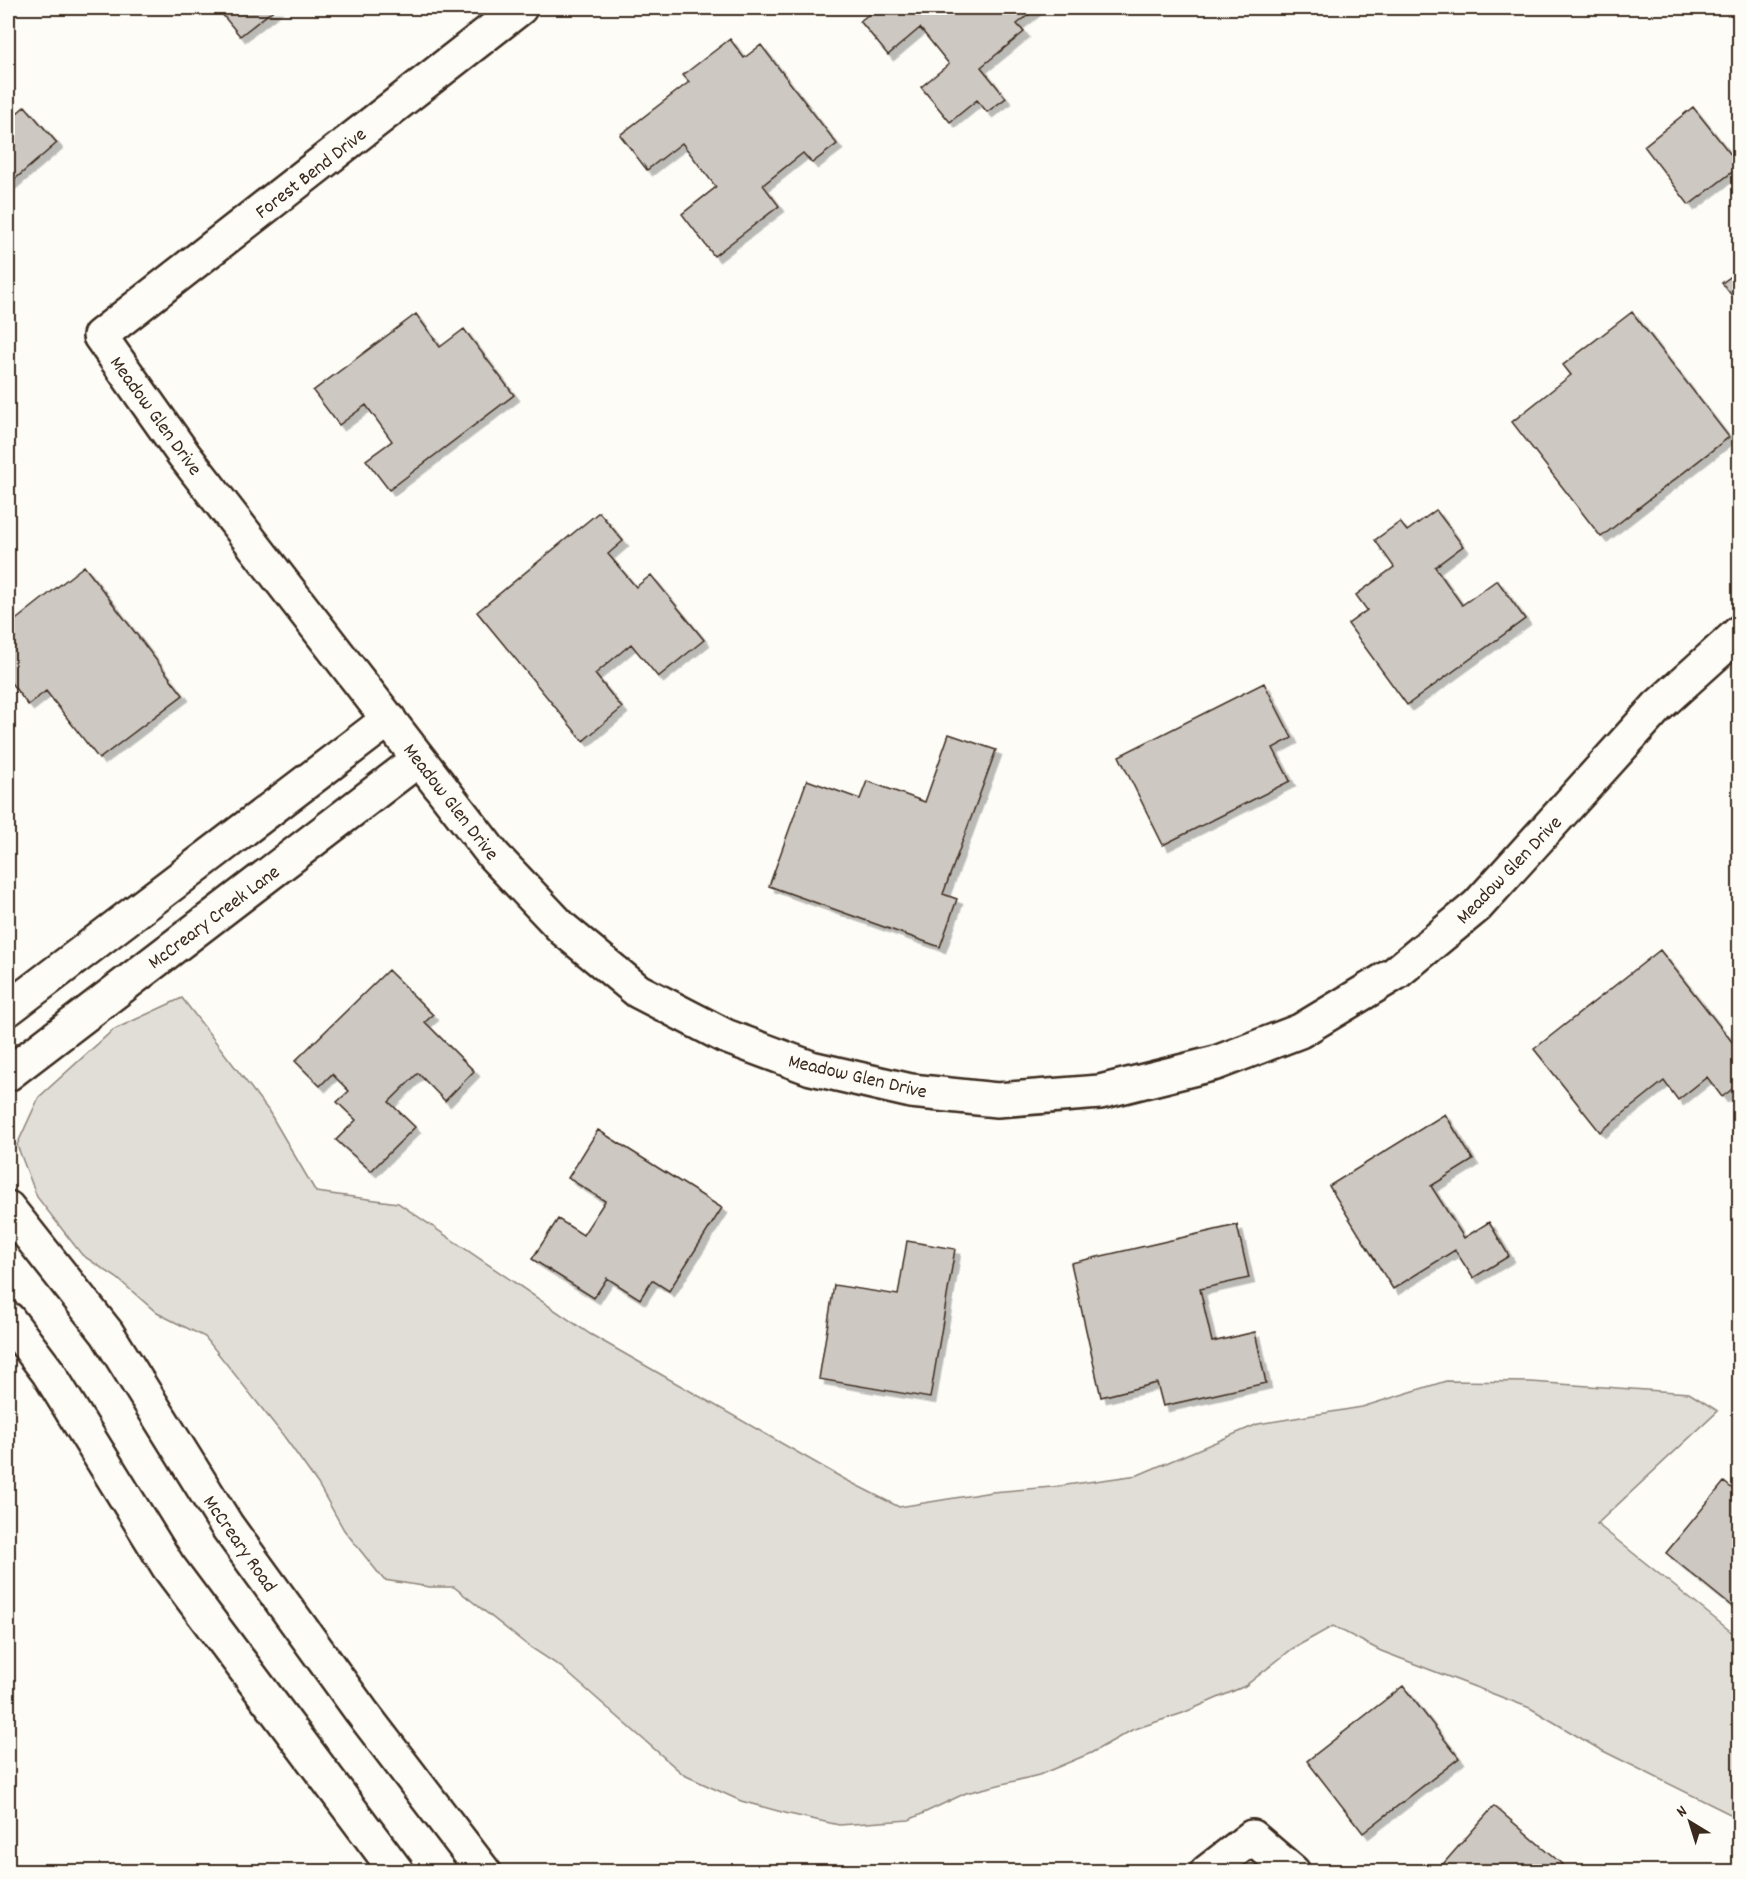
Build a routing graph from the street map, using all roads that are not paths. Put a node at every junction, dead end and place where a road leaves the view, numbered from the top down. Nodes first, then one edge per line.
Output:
1 (520, 8) edge
2 (100, 336) joint
3 (1740, 632) edge
4 (389, 719) junction
5 (419, 759) junction
6 (8, 1009) edge
7 (8, 1074) edge
8 (8, 1208) edge
9 (8, 1319) edge
10 (398, 1872) edge
11 (484, 1872) edge
12 (1206, 1872) edge
13 (1293, 1872) edge

1 - 2 street, Forest Bend Drive
2 - 4 street, Meadow Glen Drive
3 - 5 street, Meadow Glen Drive
4 - 5 street, Meadow Glen Drive
4 - 6 street
5 - 7 street, McCreary Creek Lane
8 - 11 street, McCreary Road
9 - 10 street
12 - 13 street

